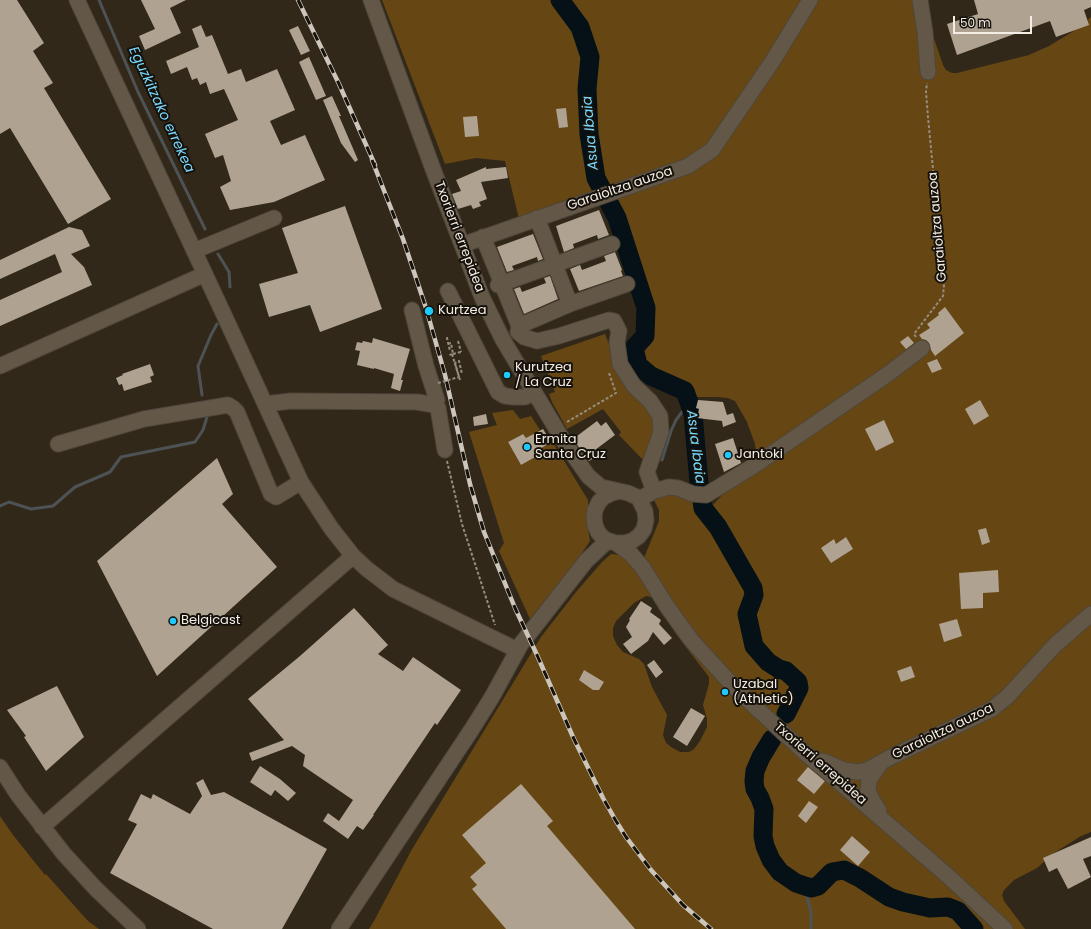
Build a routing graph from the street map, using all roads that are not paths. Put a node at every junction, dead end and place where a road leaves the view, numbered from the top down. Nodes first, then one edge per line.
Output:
1 (77, 0) edge
2 (371, 0) edge
3 (810, 0) edge
4 (920, 0) edge
5 (928, 72) road end
6 (274, 218) dead end
7 (537, 218) junction
8 (483, 238) junction
9 (612, 244) dead end
10 (462, 245) junction
11 (194, 251) junction
12 (555, 265) junction
13 (205, 274) junction
14 (500, 284) junction
15 (627, 284) dead end
16 (448, 291) dead end
17 (570, 304) junction
18 (412, 310) dead end
19 (519, 326) junction
20 (922, 348) road end
21 (0, 366) edge
22 (534, 393) junction
23 (265, 404) junction
24 (435, 405) junction
25 (58, 444) dead end
26 (445, 450) road end
27 (576, 459) junction
28 (301, 482) junction
29 (619, 491) junction
30 (654, 491) junction
31 (639, 498) junction
32 (595, 510) junction
33 (598, 532) junction
34 (639, 536) junction
35 (613, 542) junction
36 (353, 556) junction
37 (586, 561) junction
38 (652, 583) junction
39 (1091, 614) edge
40 (518, 650) junction
41 (802, 749) junction
42 (0, 767) edge
43 (866, 775) junction
44 (849, 790) junction
45 (891, 826) junction
46 (42, 827) junction
47 (138, 929) edge
48 (339, 929) edge
49 (1005, 929) edge

1 - 11 street
2 - 10 street, Txorierri errepidea
3 - 7 street, Garaioltza auzoa
4 - 5 street
6 - 11 street
7 - 8 street, Garaioltza auzoa
7 - 12 street
8 - 10 street, Garaioltza auzoa
8 - 14 street
9 - 12 street
10 - 22 street, Txorierri errepidea
11 - 13 street
12 - 14 street
12 - 17 street
13 - 21 street
13 - 23 street
14 - 19 street
15 - 17 street
16 - 22 street
17 - 19 street
18 - 24 street
19 - 30 street
20 - 30 street
22 - 27 street, Txorierri errepidea
23 - 24 street
23 - 28 street
24 - 26 street
25 - 28 street
27 - 29 street, Txorierri errepidea
27 - 32 street, Txorierri errepidea
28 - 36 street
29 - 31 street, Txorierri errepidea
29 - 32 street
30 - 31 street
31 - 34 street, Txorierri errepidea
32 - 33 street, Txorierri errepidea
33 - 35 street, Txorierri errepidea
33 - 37 street
34 - 35 street
34 - 38 street, Txorierri errepidea
35 - 37 street
35 - 38 street, Txorierri errepidea
36 - 40 street
36 - 46 street
37 - 40 street
38 - 41 street, Txorierri errepidea
39 - 43 street, Garaioltza auzoa
40 - 48 street
41 - 43 street
41 - 44 street, Txorierri errepidea
42 - 46 street
43 - 44 street
43 - 45 street
44 - 45 street, Txorierri errepidea
45 - 49 street, Txorierri errepidea
46 - 47 street

